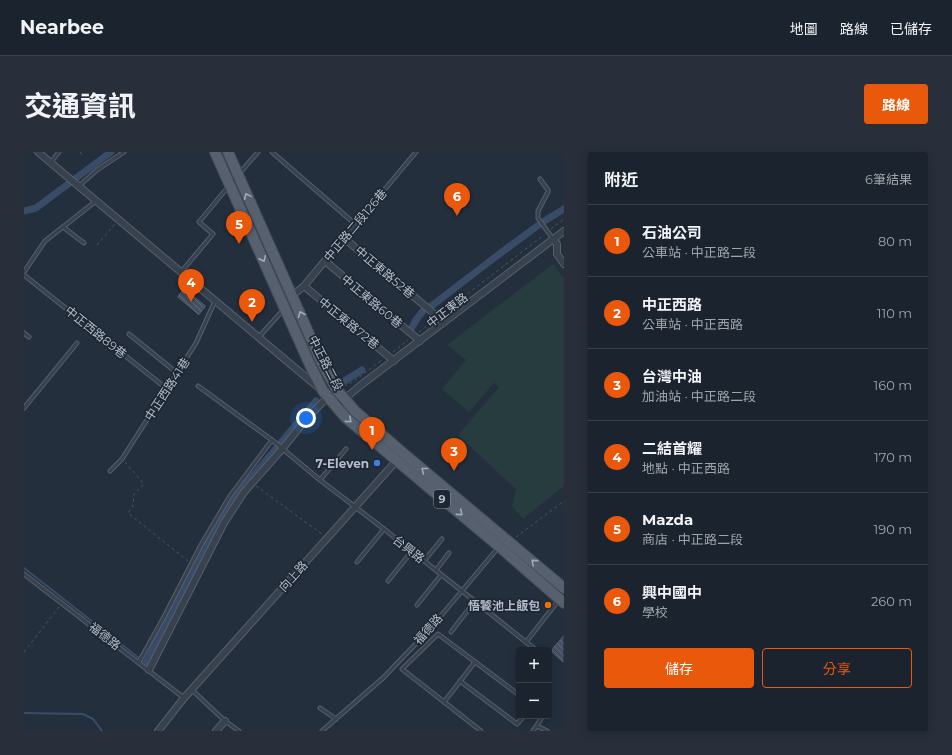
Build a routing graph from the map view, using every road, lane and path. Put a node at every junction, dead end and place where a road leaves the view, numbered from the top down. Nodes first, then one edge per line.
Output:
1 (38, 152) edge
2 (59, 152) edge
3 (80, 152) edge
4 (124, 152) edge
5 (215, 152) edge
6 (228, 152) edge
7 (258, 152) edge
8 (272, 152) edge
9 (416, 152) edge
10 (83, 156) dead end
11 (51, 162) junction
12 (238, 175) junction
13 (540, 179) dead end
14 (79, 186) junction
15 (229, 186) junction
16 (96, 201) junction
17 (564, 219) edge
18 (119, 220) junction
19 (355, 224) junction
20 (63, 227) junction
21 (564, 231) edge
22 (548, 232) junction
23 (344, 238) junction
24 (555, 241) junction
25 (84, 243) dead end
26 (97, 245) dead end
27 (564, 246) edge
28 (325, 261) junction
29 (564, 264) edge
30 (181, 272) junction
31 (24, 273) edge
32 (304, 286) junction
33 (292, 295) junction
34 (215, 301) junction
35 (285, 307) junction
36 (438, 317) junction
37 (444, 322) junction
38 (24, 333) edge
39 (129, 334) dead end
40 (414, 335) junction
41 (30, 337) dead end
42 (258, 338) junction
43 (420, 341) junction
44 (77, 343) dead end
45 (388, 356) junction
46 (394, 361) junction
47 (177, 373) junction
48 (198, 386) dead end
49 (167, 389) junction
50 (337, 390) junction
51 (325, 394) junction
52 (344, 399) junction
53 (335, 407) junction
54 (24, 408) edge
55 (272, 440) junction
56 (283, 448) junction
57 (346, 449) dead end
58 (400, 457) junction
59 (122, 459) junction
60 (110, 470) dead end
61 (320, 480) junction
62 (252, 483) junction
63 (564, 501) edge
64 (355, 506) junction
65 (384, 529) junction
66 (327, 538) junction
67 (442, 539) dead end
68 (510, 541) junction
69 (499, 547) junction
70 (412, 551) junction
71 (449, 553) dead end
72 (424, 561) junction
73 (357, 562) dead end
74 (191, 563) junction
75 (436, 570) junction
76 (24, 574) edge
77 (441, 574) junction
78 (388, 582) dead end
79 (564, 588) edge
80 (462, 591) junction
81 (475, 601) junction
82 (562, 601) edge
83 (62, 603) junction
84 (417, 605) dead end
85 (450, 632) dead end
86 (526, 642) junction
87 (532, 647) edge
88 (24, 652) edge
89 (139, 662) junction
90 (475, 662) junction
91 (149, 670) junction
92 (460, 681) junction
93 (192, 690) junction
94 (516, 693) edge
95 (184, 698) junction
96 (444, 702) junction
97 (320, 708) dead end
98 (336, 719) junction
99 (521, 719) edge
100 (541, 719) edge
101 (225, 721) junction
102 (537, 726) junction
103 (158, 731) edge
104 (216, 731) edge
105 (239, 731) edge
106 (322, 731) edge
107 (481, 731) edge
108 (533, 731) edge
109 (547, 731) edge

1 - 11 street
2 - 11 lane
3 - 10 path
4 - 14 lane
5 - 15 main road, 9
6 - 12 main road, 9
7 - 12 lane
8 - 19 lane
9 - 19 lane, 中正路二段126巷
11 - 14 street
12 - 15 lane
33 -> 12 main road, 中正路二段 / 9
13 - 22 lane
14 - 16 street
15 - 30 lane
15 -> 35 main road, 中正路二段 / 9
16 - 18 street
16 - 20 lane, 中正西路89巷
17 - 22 path, 中正東路
18 - 26 path
18 - 30 street
19 - 23 lane, 中正路二段126巷
20 - 25 lane
20 - 31 lane, 中正西路89巷
21 - 24 street, 中正東路
22 - 24 lane
22 - 36 path, 中正東路
23 - 28 street, 中正路二段126巷
23 - 36 street, 中正東路52巷
24 - 27 street
24 - 29 street
24 - 37 street, 中正東路
28 - 32 street, 中正路二段126巷
28 - 40 street, 中正東路60巷
30 - 34 street
31 - 49 lane, 中正西路89巷
32 - 33 street, 中正路二段126巷
32 - 45 street, 中正東路72巷
50 -> 33 main road, 中正路二段 / 9
34 - 42 street
34 - 47 lane, 中正西路41巷
35 - 42 lane
35 - 51 main road, 中正路二段 / 9
36 - 37 street, 中正東路52巷
36 - 40 path, 中正東路
37 - 43 street, 中正東路
38 - 41 lane
39 - 47 lane
40 - 43 street, 中正東路60巷
40 - 45 path, 中正東路
42 - 51 street
43 - 46 street, 中正東路
44 - 54 lane
45 - 46 street, 中正東路72巷
45 - 50 path, 中正東路
46 - 52 street, 中正東路
47 - 49 lane, 中正西路41巷
48 - 55 lane, 台興路
49 - 59 lane, 中正西路41巷
50 - 51 street
50 - 52 main road, 中正路二段 / 9
51 - 53 main road, 中正路二段 / 9
51 - 56 street
52 - 53 street, 中正東路
52 - 58 main road, 中正路二段 / 9
53 -> 58 main road, 中正路二段 / 9
55 - 56 lane, 台興路
55 - 74 lane
56 - 61 lane, 台興路
56 - 62 street
57 - 61 lane
58 - 64 street, 向上路
68 -> 58 main road, 中正路二段 / 9
58 -> 69 main road, 中正路二段 / 9
59 - 60 lane, 中正西路41巷
59 - 74 path
61 - 64 lane, 台興路
62 - 66 path
62 - 91 street
63 - 68 path
64 - 65 lane, 台興路
64 - 66 street, 向上路
65 - 70 lane, 台興路
65 - 73 lane
66 - 93 street, 向上路
67 - 72 lane
79 -> 68 main road, 中正路二段 / 9
69 - 80 lane, 福德路
69 - 82 main road, 中正路二段 / 9
70 - 72 lane, 台興路
70 - 78 lane
71 - 75 lane
72 - 75 lane, 台興路
74 - 89 lane
75 - 77 lane, 台興路
76 - 83 lane, 福德路
77 - 80 lane, 台興路
77 - 84 lane
80 - 81 lane, 台興路
80 - 98 lane, 福德路
81 - 85 lane
81 - 86 lane, 台興路
82 - 86 lane
83 - 88 path
83 - 89 lane, 福德路
86 - 87 lane, 台興路
89 - 91 lane, 福德路
90 - 92 lane
90 - 94 lane
90 - 96 lane
91 - 95 lane, 福德路
92 - 96 lane
92 - 99 lane
93 - 95 street, 向上路
93 - 101 lane
95 - 103 street, 向上路
96 - 107 lane
97 - 98 lane
98 - 106 lane, 福德路
100 - 102 lane
101 - 104 street
101 - 105 lane
102 - 108 lane
102 - 109 lane

